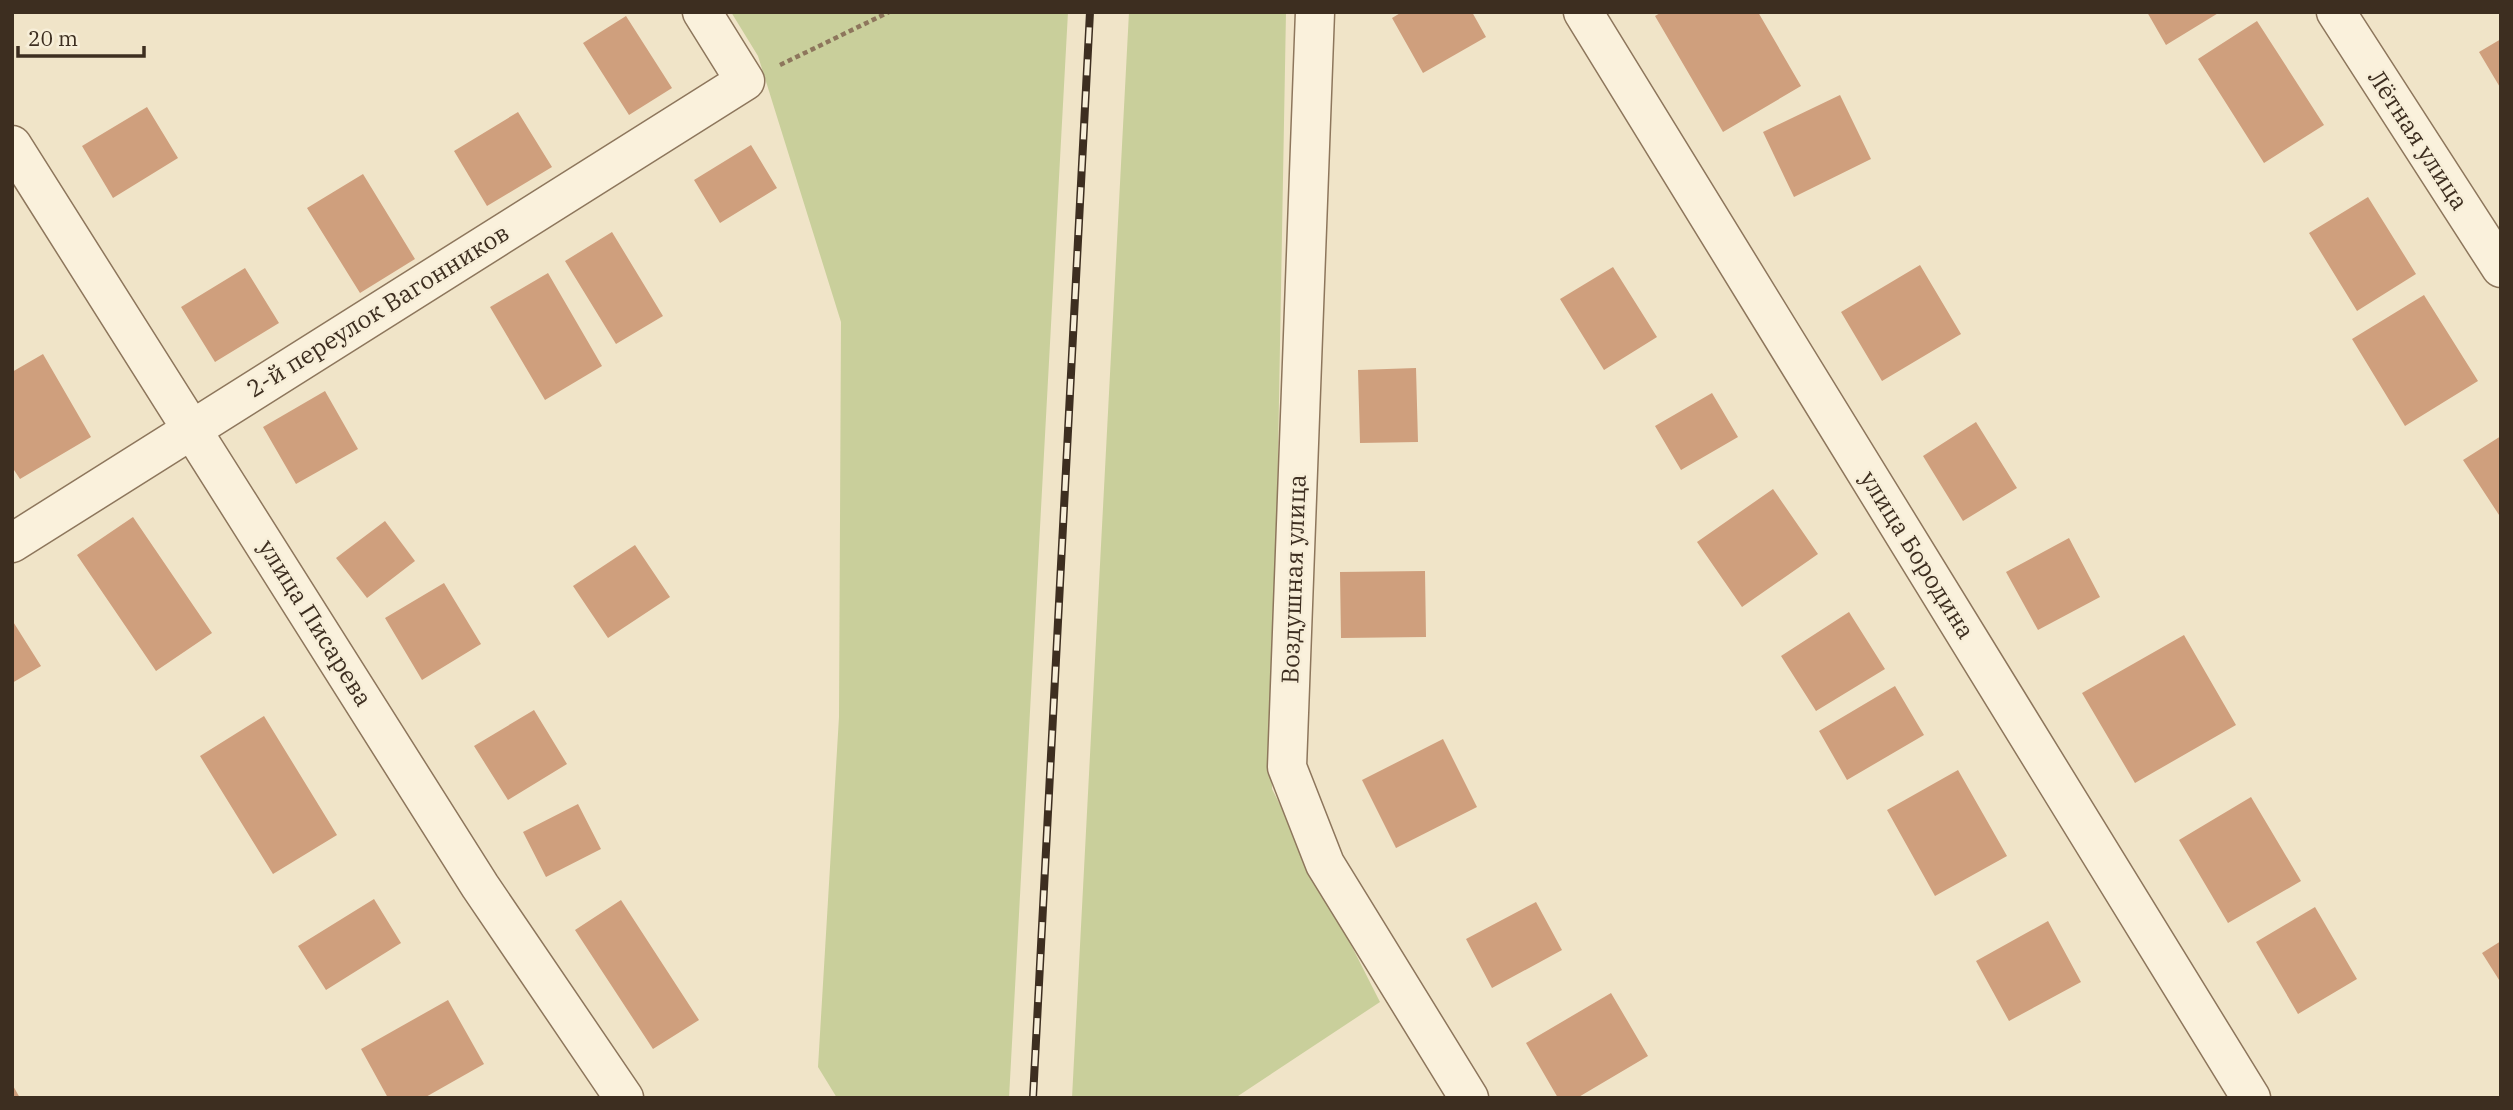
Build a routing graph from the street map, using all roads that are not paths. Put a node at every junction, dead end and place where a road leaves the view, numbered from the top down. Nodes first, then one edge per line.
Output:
1 (702, 12) edge
2 (1315, 12) edge
3 (1583, 12) edge
4 (2336, 12) edge
5 (12, 145) edge
6 (2501, 268) edge
7 (192, 428) junction
8 (12, 543) edge
9 (624, 1098) edge
10 (1469, 1098) edge
11 (2251, 1098) edge

1 - 7 street, 2-й переулок Вагонников
2 - 10 street, Воздушная улица
3 - 11 street, улица Бородина
4 - 6 street, Лётная улица
5 - 7 street, улица Писарева
7 - 8 street, 2-й переулок Вагонников
7 - 9 street, улица Писарева

